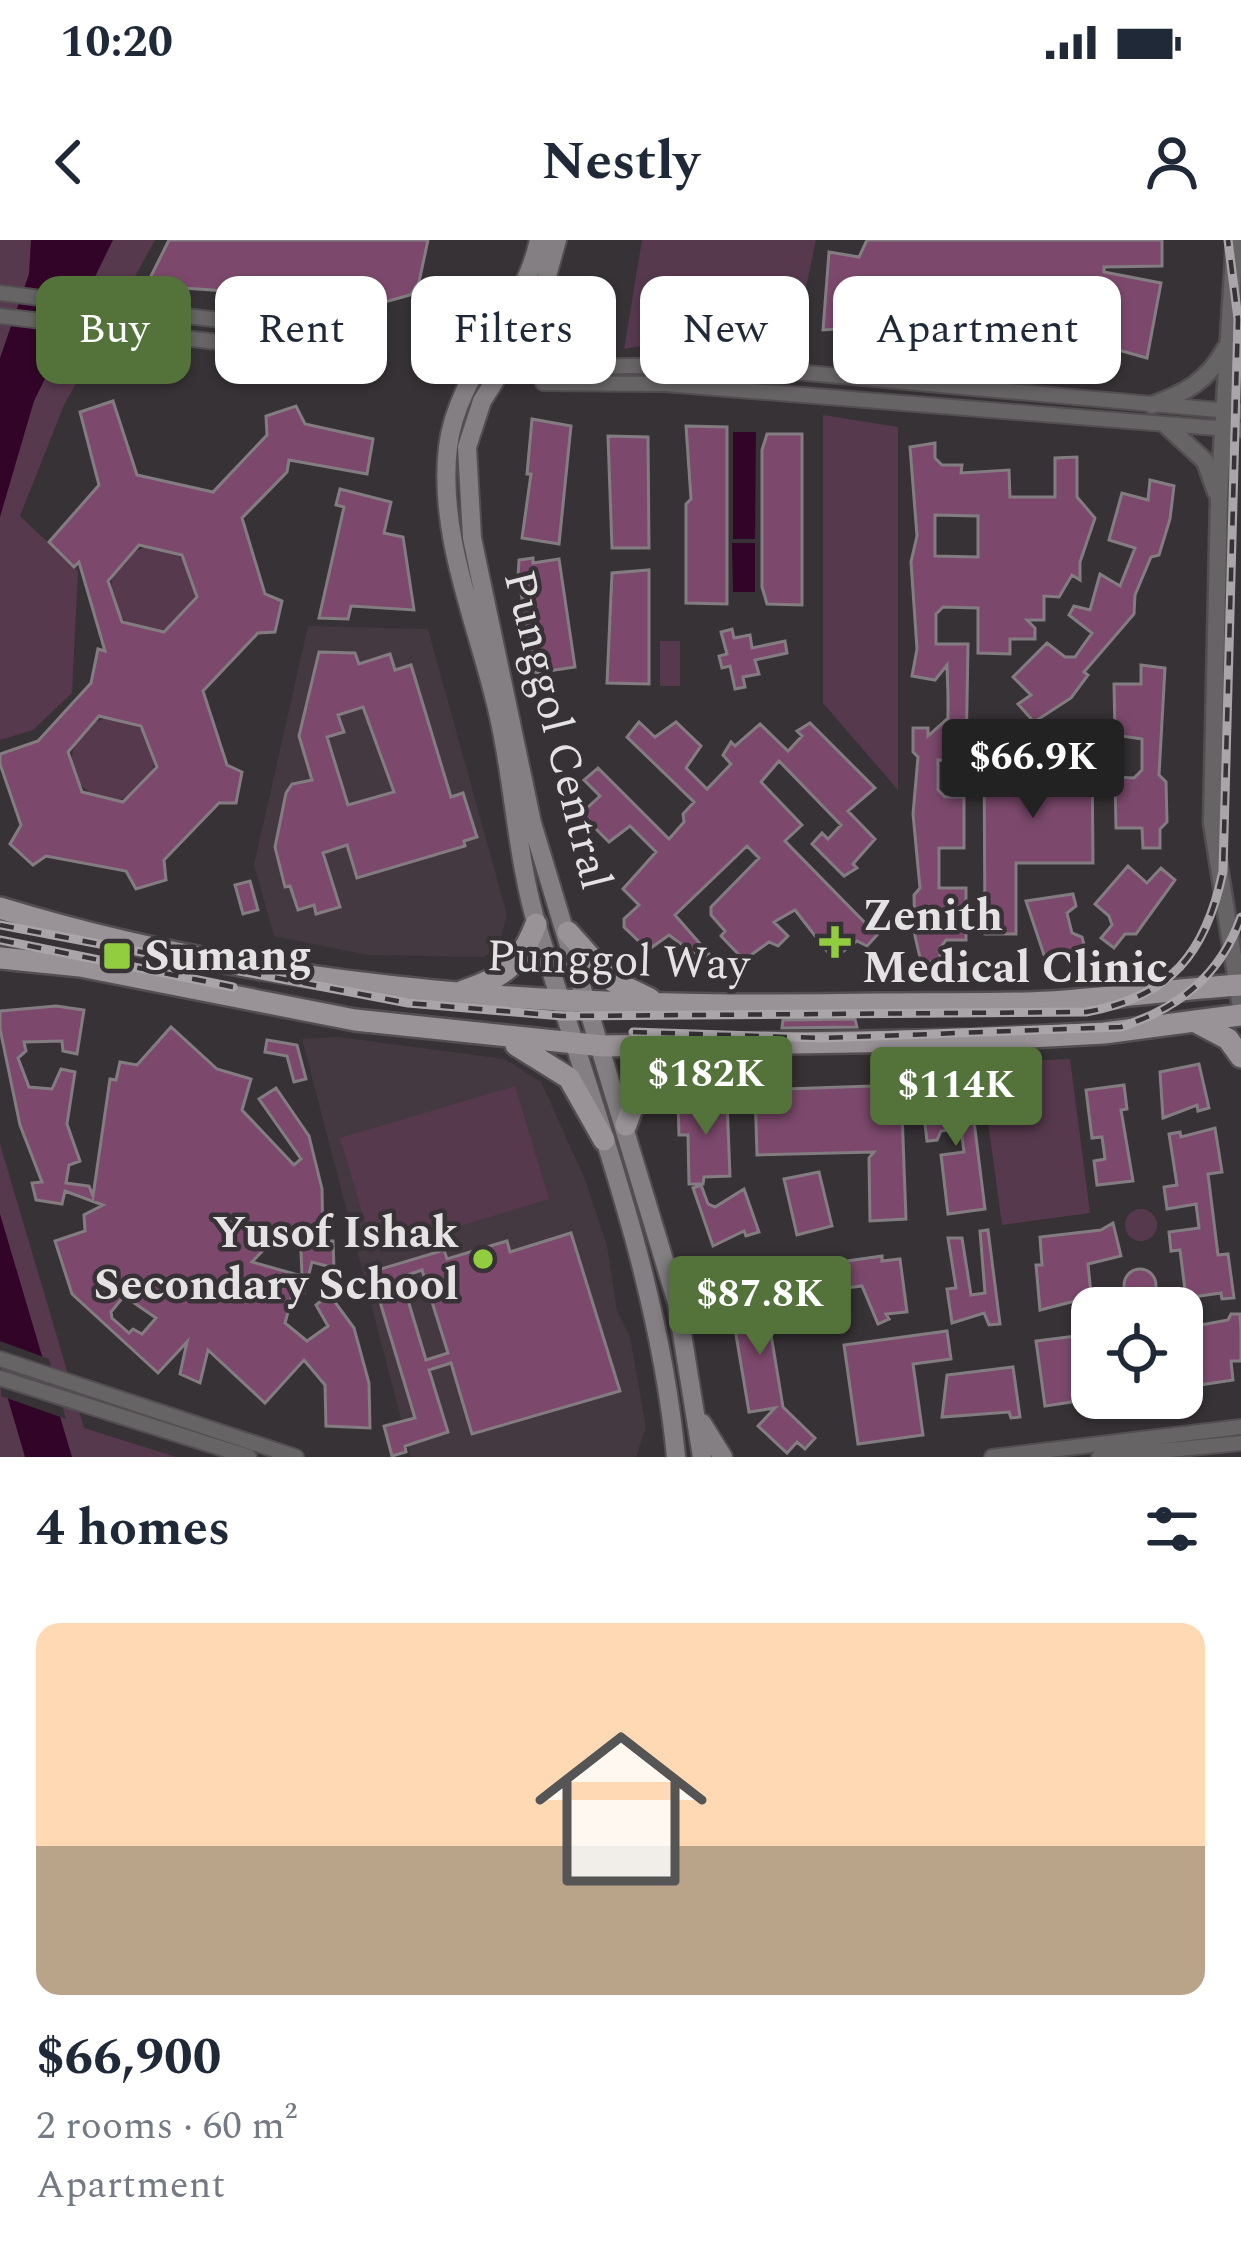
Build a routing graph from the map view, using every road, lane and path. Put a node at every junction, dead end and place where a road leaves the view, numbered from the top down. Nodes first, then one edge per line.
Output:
1 (538, 240) edge
2 (557, 240) edge
3 (1235, 240) edge
4 (0, 292) edge
5 (0, 316) edge
6 (1228, 345) junction
7 (1152, 405) junction
8 (1232, 421) edge
9 (1167, 426) junction
10 (1219, 498) junction
11 (0, 908) edge
12 (536, 924) junction
13 (568, 932) junction
14 (1, 958) edge
15 (457, 993) junction
16 (1240, 998) edge
17 (563, 1002) junction
18 (590, 1003) junction
19 (658, 1004) junction
20 (1194, 1020) junction
21 (500, 1037) junction
22 (577, 1044) junction
23 (603, 1046) junction
24 (702, 1047) junction
25 (1241, 1058) edge
26 (626, 1126) junction
27 (604, 1140) junction
28 (0, 1359) edge
29 (0, 1378) edge
30 (672, 1416) junction
31 (699, 1419) junction
32 (1241, 1426) edge
33 (1241, 1443) edge
34 (249, 1457) edge
35 (296, 1457) edge
36 (662, 1457) edge
37 (676, 1457) edge
38 (702, 1457) edge
39 (723, 1457) edge
40 (992, 1457) edge
41 (1099, 1457) edge

1 - 12 main road, Punggol Central
2 - 13 main road, Punggol Central
3 - 6 street
4 - 5 street
6 - 7 street
6 - 8 street
7 - 8 street
7 - 9 street
8 - 9 street
8 - 10 street
9 - 10 street
10 - 16 street
11 - 15 main road, Punggol Way
12 - 15 main road
12 - 17 main road, Punggol Central
13 - 18 main road, Punggol Central
13 - 19 main road
14 - 21 main road, Punggol Way
15 - 17 main road, Punggol Way
16 - 19 main road, Punggol Way
16 - 20 main road, Punggol Way
17 - 18 main road, Punggol Way
17 - 22 main road, Punggol Central
18 - 19 main road, Punggol Way
18 - 23 main road, Punggol Central
20 - 24 main road, Punggol Way
20 - 25 main road
21 - 22 main road, Punggol Way
21 - 27 main road
22 - 23 main road, Punggol Way
22 - 27 main road, Punggol Central
23 - 24 main road, Punggol Way
23 - 26 main road, Punggol Central
24 - 26 main road
26 - 31 main road, Punggol Central
27 - 30 main road, Punggol Central
28 - 35 street
29 - 34 street
30 - 36 main road
30 - 37 main road, Punggol Central
31 - 38 main road, Punggol Central
31 - 39 main road
32 - 40 street
33 - 41 street

